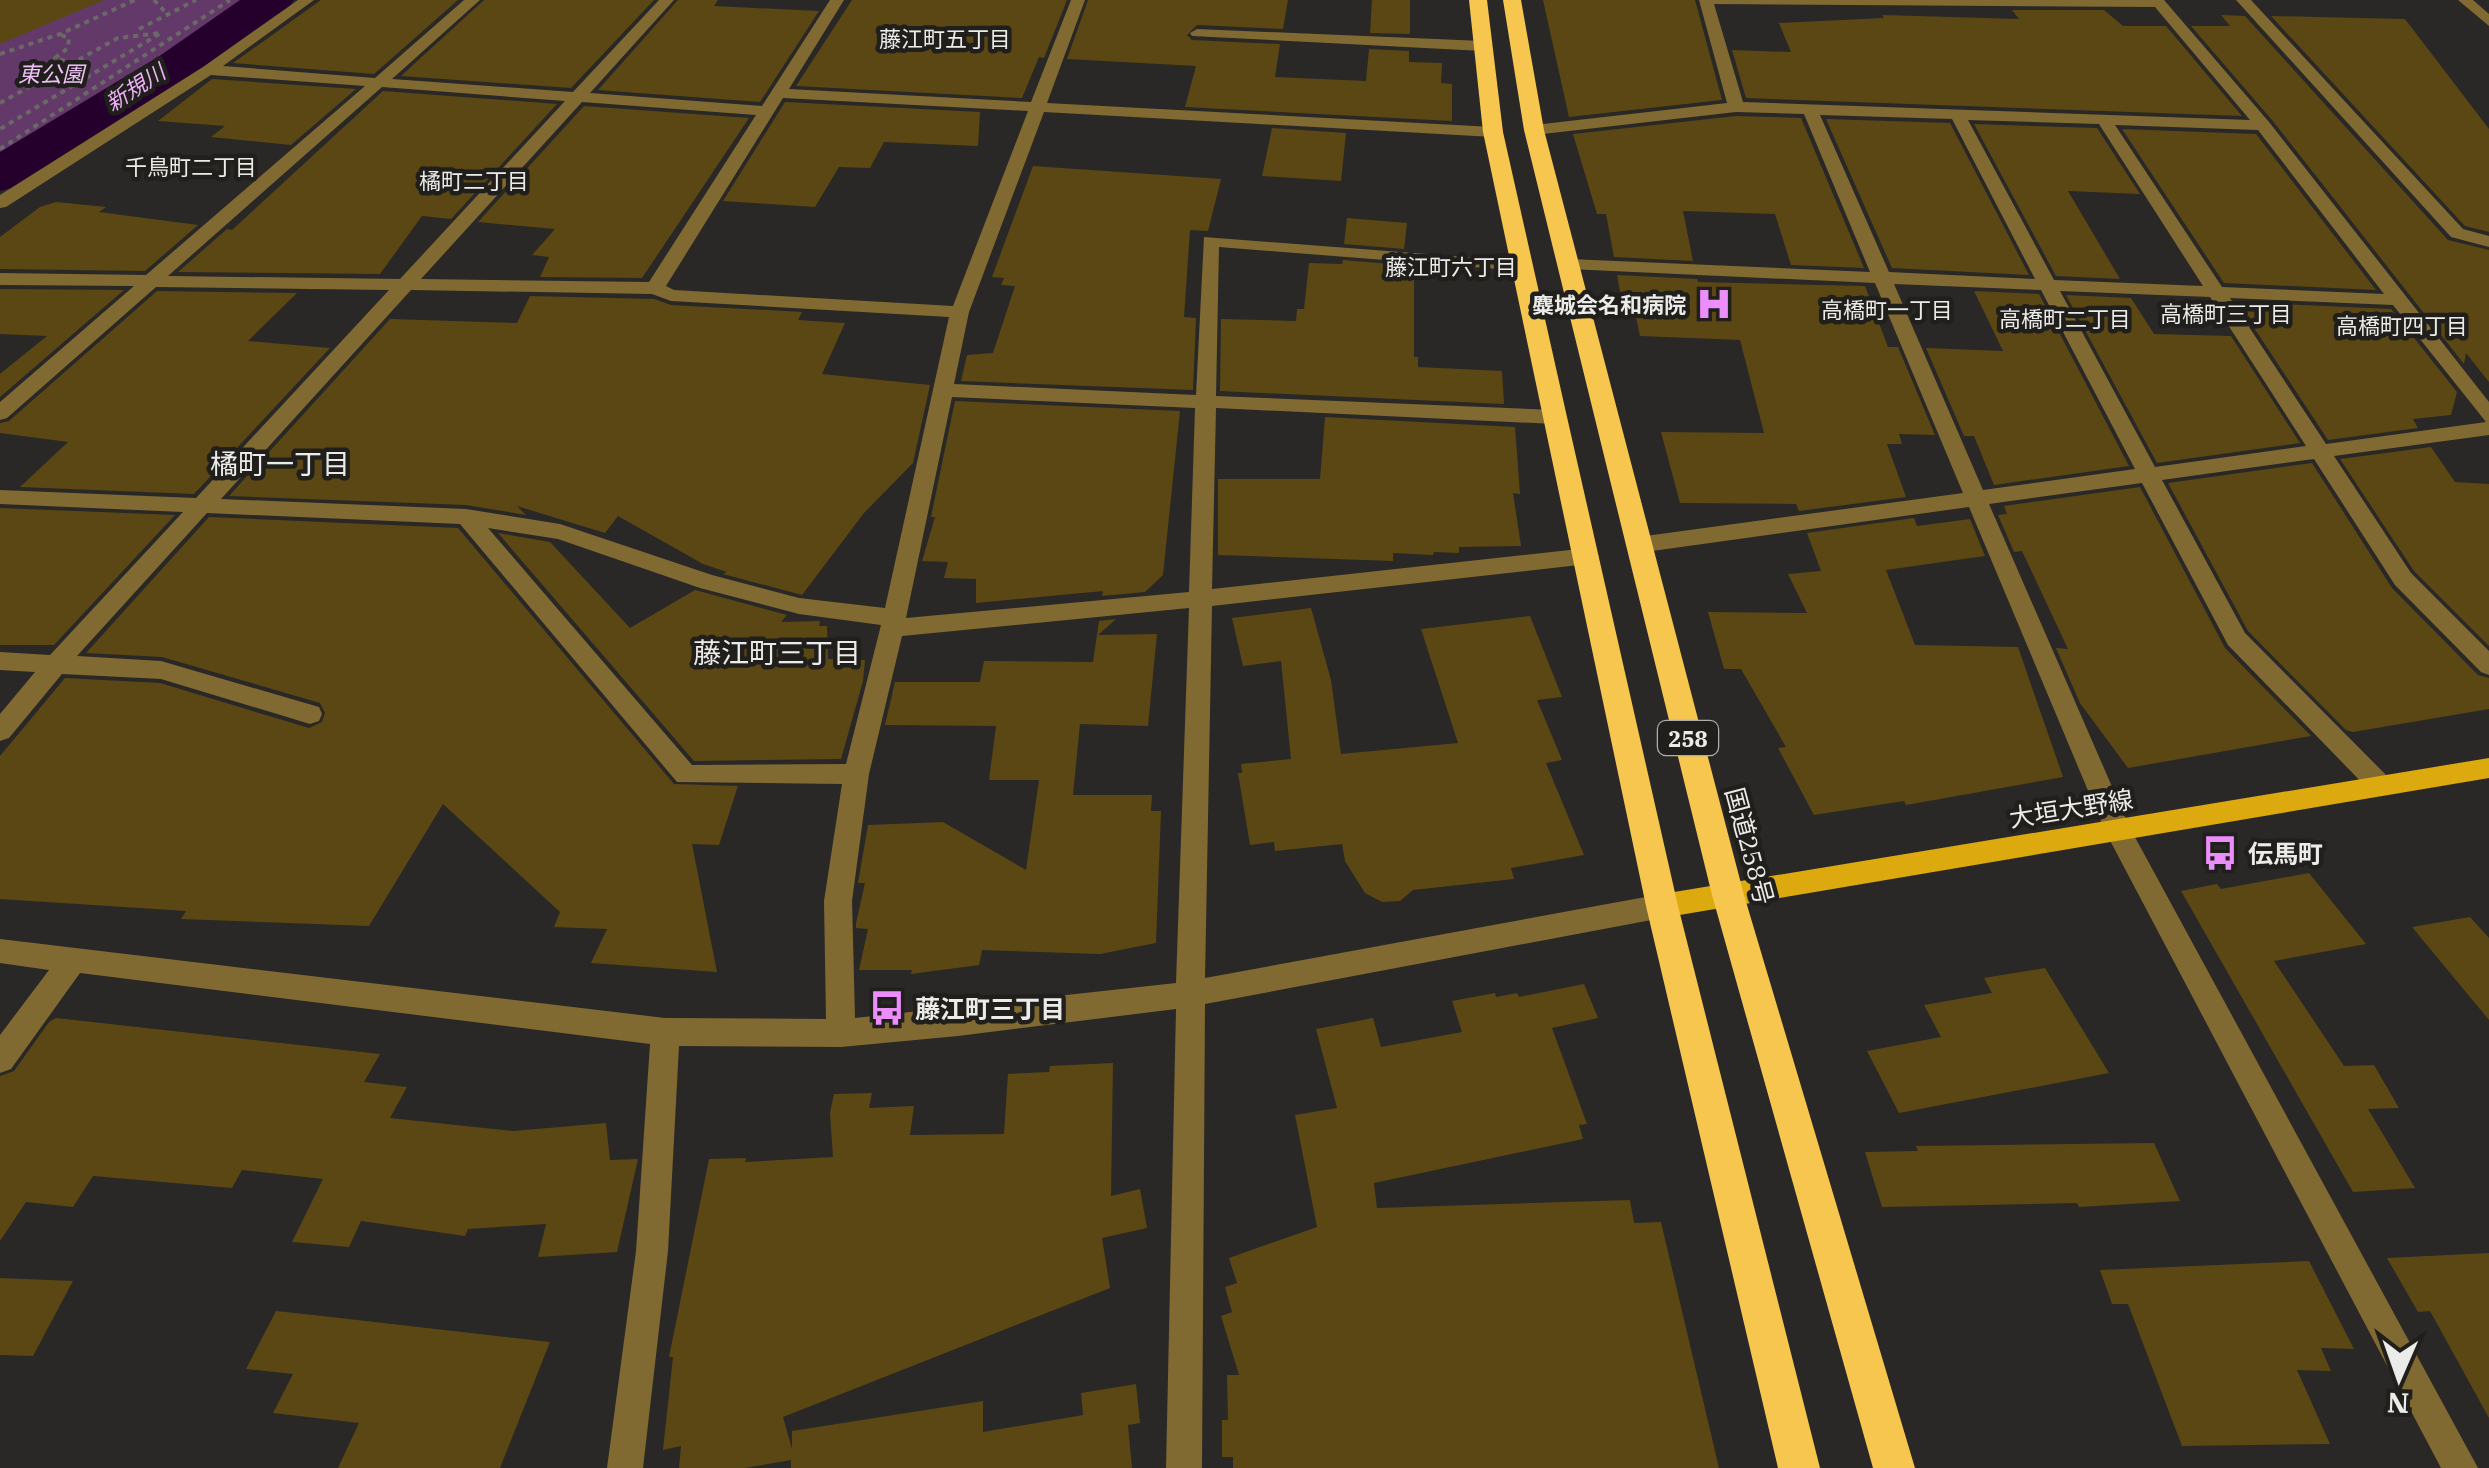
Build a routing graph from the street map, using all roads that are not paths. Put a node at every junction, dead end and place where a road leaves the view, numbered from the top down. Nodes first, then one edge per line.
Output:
1 (306, 0) edge
2 (473, 0) edge
3 (667, 0) edge
4 (837, 0) edge
5 (1078, 0) edge
6 (1478, 0) edge
7 (1512, 0) edge
8 (1706, 0) edge
9 (2242, 0) edge
10 (2465, 0) edge
11 (2157, 1) edge
12 (2489, 22) edge
13 (1197, 33) dead end
14 (1483, 46) junction
15 (208, 70) junction
16 (380, 83) junction
17 (778, 93) junction
18 (576, 98) junction
19 (1037, 106) junction
20 (1736, 108) junction
21 (1810, 109) junction
22 (766, 112) junction
23 (1957, 114) junction
24 (2104, 120) junction
25 (2264, 125) junction
26 (1534, 130) junction
27 (1493, 132) junction
28 (0, 202) edge
29 (2489, 242) edge
30 (1570, 264) junction
31 (1524, 266) junction
32 (0, 278) edge
33 (1881, 278) junction
34 (154, 280) junction
35 (408, 283) junction
36 (2048, 285) junction
37 (655, 288) junction
38 (2214, 292) junction
39 (2398, 300) junction
40 (960, 312) junction
41 (944, 390) junction
42 (1206, 401) junction
43 (0, 414) edge
44 (1555, 416) junction
45 (2489, 416) edge
46 (2489, 428) edge
47 (2317, 452) junction
48 (2149, 476) junction
49 (0, 497) edge
50 (1978, 500) junction
51 (202, 506) junction
52 (466, 518) junction
53 (1638, 545) junction
54 (1588, 556) junction
55 (1199, 599) junction
56 (893, 623) junction
57 (0, 662) edge
58 (56, 664) junction
59 (2489, 666) edge
60 (310, 714) dead end
61 (0, 731) edge
62 (2489, 768) edge
63 (856, 774) junction
64 (2382, 786) junction
65 (2118, 831) junction
66 (1728, 895) junction
67 (1662, 906) junction
68 (0, 951) edge
69 (72, 961) junction
70 (1190, 994) junction
71 (664, 1032) junction
72 (840, 1032) junction
73 (0, 1059) edge
74 (625, 1468) edge
75 (1184, 1468) edge
76 (1799, 1468) edge
77 (1894, 1468) edge
78 (2460, 1468) edge

1 - 15 street
2 - 16 street
3 - 18 street
4 - 17 street
5 - 19 street
6 - 14 highway, 258
7 - 26 highway, 国道258号 / 258
8 - 11 street
8 - 20 street
9 - 29 street
10 - 12 street
11 - 25 street
13 - 14 street
14 - 27 highway, 258
15 - 16 street
15 - 28 street
16 - 18 street
16 - 34 street
17 - 19 street
17 - 22 street
18 - 22 street
18 - 35 street
19 - 27 street
19 - 40 street
20 - 21 street
20 - 26 street
21 - 23 street
21 - 33 street
22 - 37 street
23 - 24 street
23 - 36 street
24 - 25 street
24 - 38 street
25 - 39 street
26 - 30 highway, 国道258号 / 258
27 - 31 highway, 258
30 - 33 street
30 - 53 highway, 国道258号 / 258
31 - 42 street
31 - 44 highway, 258
32 - 34 street
33 - 36 street
33 - 50 street
34 - 35 street
34 - 43 street
35 - 37 street
35 - 51 street
36 - 38 street
36 - 48 street
37 - 40 street
38 - 39 street
38 - 47 street
39 - 45 street
40 - 41 street
41 - 42 street
41 - 56 street
42 - 44 street
42 - 55 street
44 - 54 highway, 258
46 - 47 street
47 - 48 street
47 - 59 street
48 - 50 street
48 - 64 street
49 - 51 street
50 - 53 street
50 - 65 street
51 - 52 street
51 - 58 street
52 - 56 street
52 - 63 street
53 - 66 highway, 国道258号 / 258
54 - 55 street
54 - 67 highway, 258
55 - 56 street
55 - 70 street
56 - 63 street
57 - 58 street
58 - 60 street
58 - 61 street
62 - 64 main road, 大垣大野線
63 - 72 street
64 - 65 main road, 大垣大野線
65 - 66 main road, 大垣大野線
65 - 78 street
66 - 67 main road, 大垣大野線
66 - 77 highway, 国道258号 / 258
67 - 70 street
67 - 76 highway, 258
68 - 69 street
69 - 71 street
69 - 73 street
70 - 72 street
70 - 75 street
71 - 72 street
71 - 74 street

